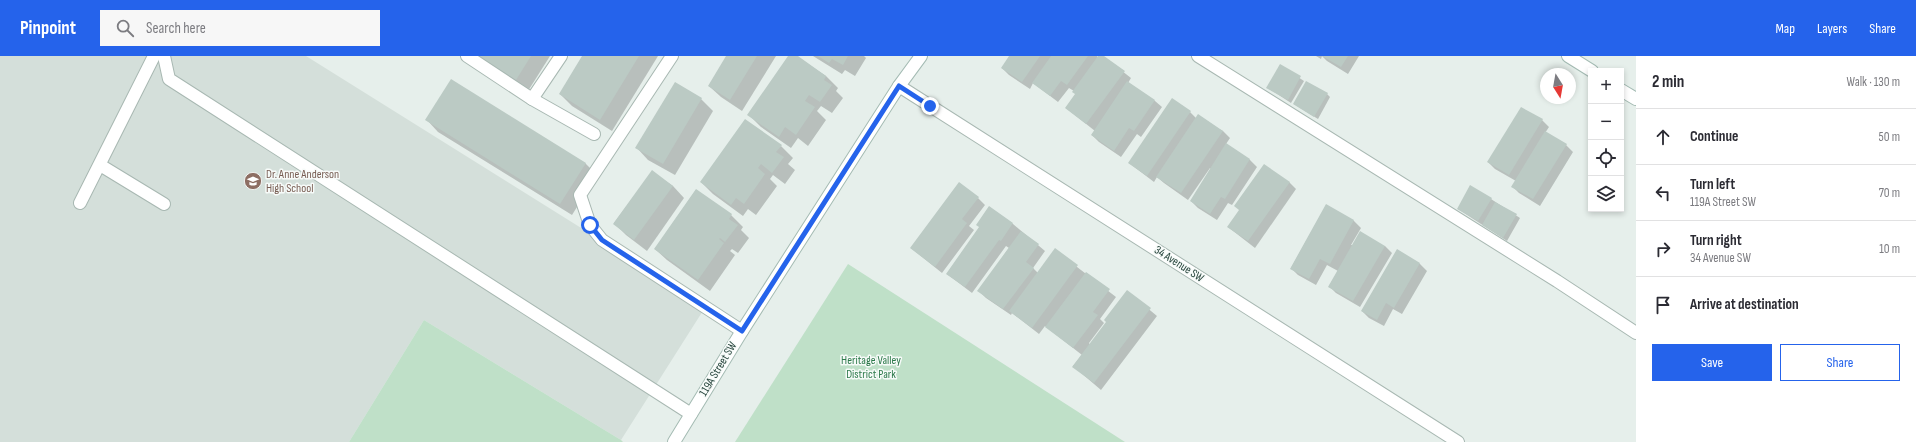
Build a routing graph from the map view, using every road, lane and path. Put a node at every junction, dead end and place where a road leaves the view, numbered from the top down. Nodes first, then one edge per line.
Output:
1 (154, 56) edge
2 (164, 56) edge
3 (467, 56) edge
4 (561, 56) edge
5 (672, 56) edge
6 (921, 56) edge
7 (1198, 56) edge
8 (1568, 56) edge
9 (1588, 68) edge
10 (899, 86) junction
11 (1624, 92) edge
12 (532, 99) junction
13 (1636, 99) edge
14 (594, 134) dead end
15 (100, 165) junction
16 (80, 203) dead end
17 (164, 204) dead end
18 (742, 331) junction
19 (1636, 333) edge
20 (691, 414) junction
21 (674, 442) edge
22 (1458, 442) edge

1 - 15 street
2 - 20 street
3 - 12 street
4 - 12 street
5 - 18 street
6 - 10 street, 119A Street SW
7 - 19 street
8 - 9 street
10 - 18 street, 119A Street SW
10 - 22 street, 34 Avenue SW
11 - 13 street
12 - 14 street
15 - 16 street
15 - 17 street
18 - 20 street, 119A Street SW
20 - 21 street, 119A Street SW

